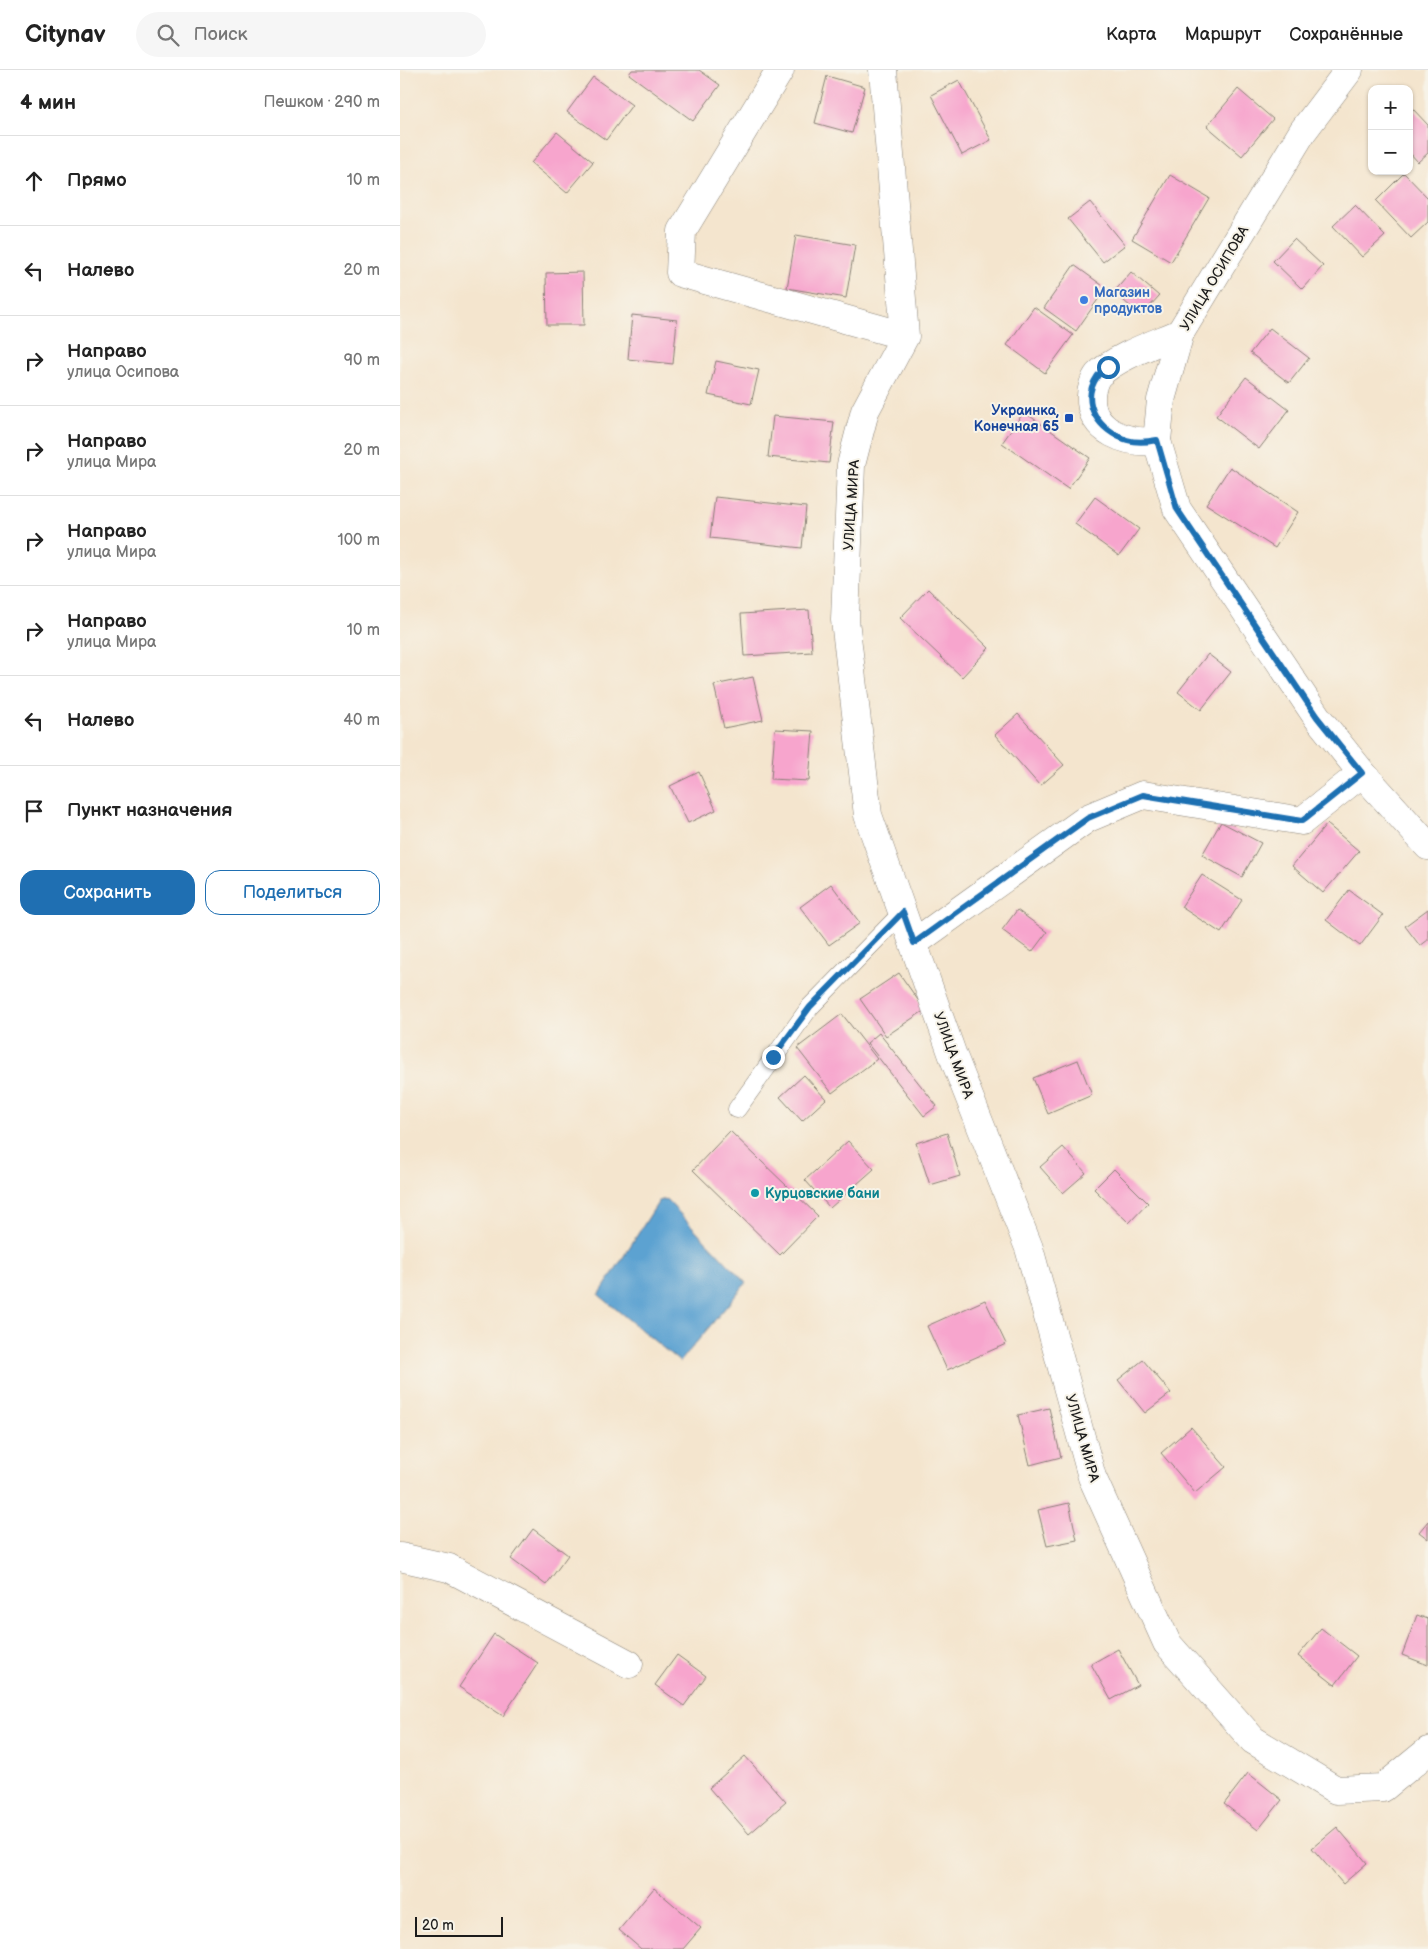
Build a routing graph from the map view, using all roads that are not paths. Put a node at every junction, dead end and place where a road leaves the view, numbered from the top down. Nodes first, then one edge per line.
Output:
1 (780, 70) edge
2 (883, 70) edge
3 (1349, 70) edge
4 (1180, 333) junction
5 (905, 336) junction
6 (1157, 440) junction
7 (1362, 773) junction
8 (1427, 845) edge
9 (903, 912) junction
10 (914, 943) junction
11 (737, 1109) dead end
12 (400, 1557) edge
13 (629, 1664) dead end
14 (1428, 1751) edge

1 - 5 street
2 - 5 street
3 - 4 street, УЛИЦА ОСИПОВА
4 - 6 street, УЛИЦА ОСИПОВА
4 - 6 street
5 - 9 street, УЛИЦА МИРА
6 - 7 street, УЛИЦА ОСИПОВА
7 - 8 street, УЛИЦА ОСИПОВА
7 - 10 street
9 - 10 street, УЛИЦА МИРА
9 - 11 lane
10 - 14 street, УЛИЦА МИРА
12 - 13 street

